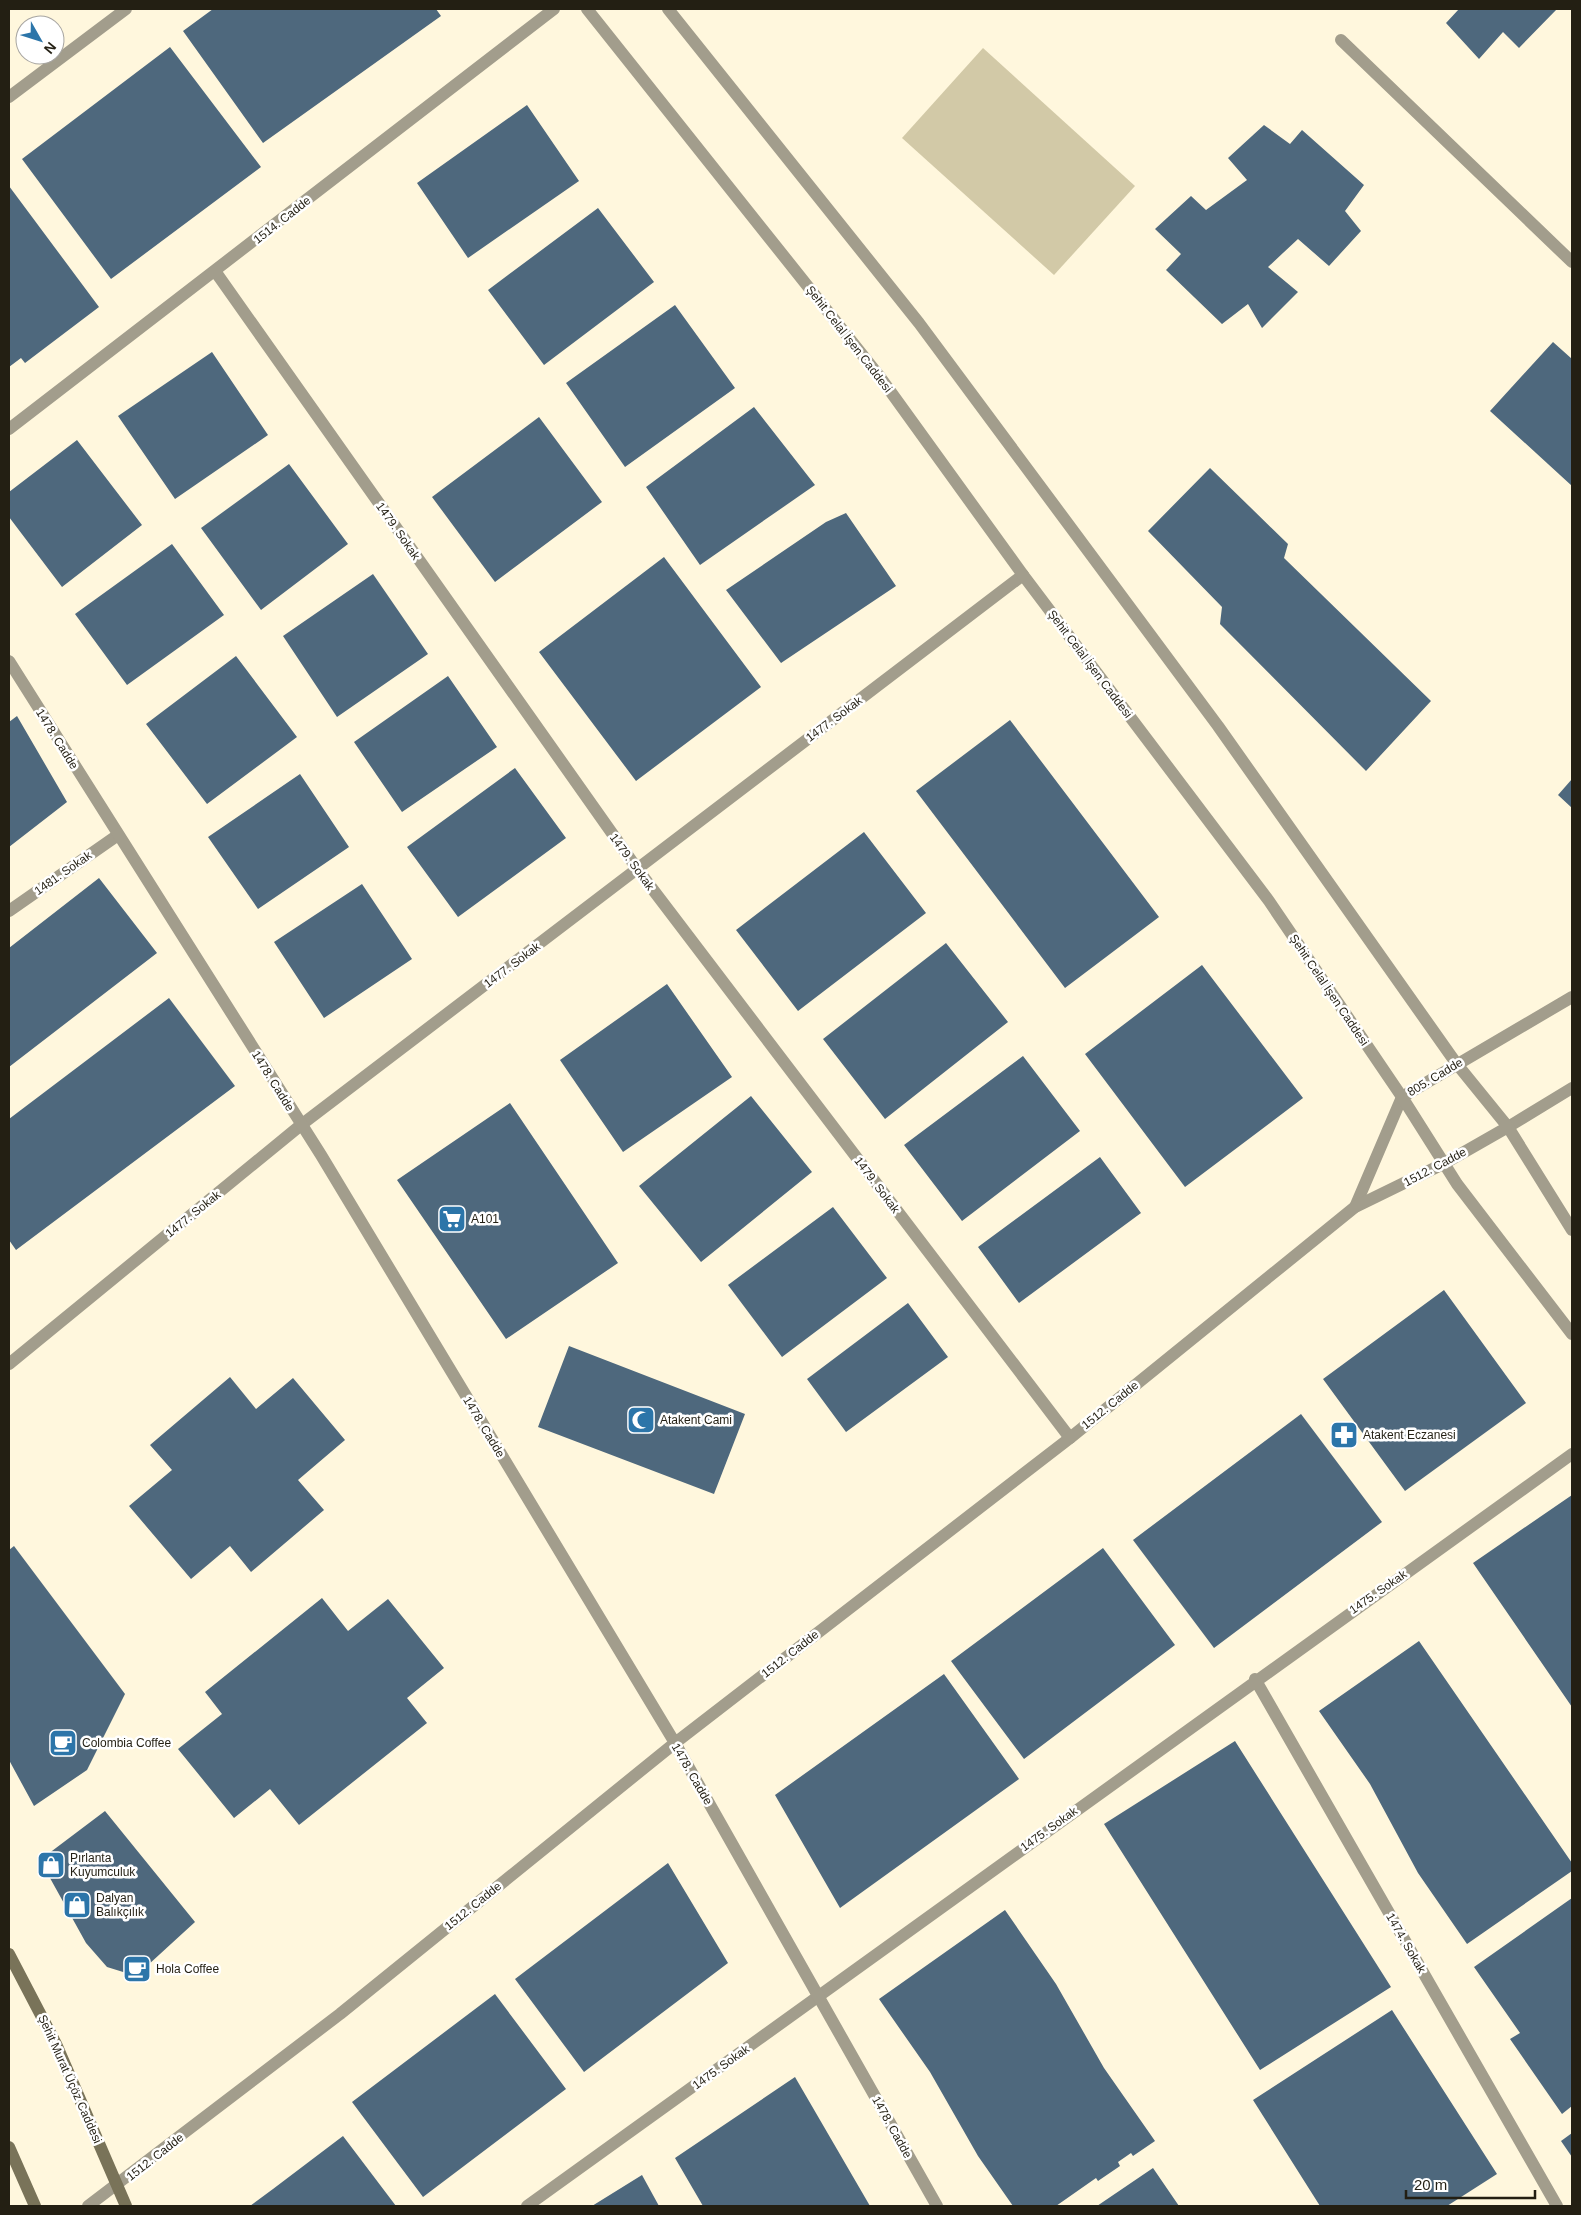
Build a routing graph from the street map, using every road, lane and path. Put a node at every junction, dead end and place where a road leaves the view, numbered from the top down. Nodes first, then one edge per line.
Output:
1 (126, 9) edge
2 (554, 9) edge
3 (587, 9) edge
4 (668, 9) edge
5 (1341, 40) dead end
6 (9, 97) edge
7 (1572, 262) edge
8 (215, 271) junction
9 (9, 429) edge
10 (1023, 575) junction
11 (9, 661) edge
12 (118, 835) junction
13 (638, 870) junction
14 (9, 910) edge
15 (1572, 997) edge
16 (1456, 1064) junction
17 (1572, 1088) edge
18 (1402, 1097) junction
19 (301, 1125) junction
20 (1508, 1126) junction
21 (1445, 1163) junction
22 (1355, 1207) junction
23 (1572, 1230) edge
24 (1572, 1334) edge
25 (9, 1364) edge
26 (1070, 1438) junction
27 (1572, 1454) edge
28 (1255, 1679) junction
29 (675, 1743) junction
30 (9, 1954) edge
31 (819, 1997) junction
32 (9, 2147) edge
33 (117, 2186) junction
34 (35, 2206) edge
35 (88, 2206) edge
36 (126, 2206) edge
37 (527, 2206) edge
38 (937, 2206) edge
39 (1557, 2206) edge

1 - 6 street
2 - 8 street, 1514. Cadde
3 - 10 street, Şehit Celal İşen Caddesi
4 - 16 street
5 - 7 street
8 - 9 street, 1514. Cadde
8 - 13 street, 1479. Sokak
10 - 13 street, 1477. Sokak
10 - 18 street, Şehit Celal İşen Caddesi
11 - 12 street, 1478. Cadde
12 - 14 street, 1481. Sokak
12 - 19 street, 1478. Cadde
13 - 19 street, 1477. Sokak
13 - 26 street, 1479. Sokak
15 - 16 street, 805. Cadde
16 - 18 street, 805. Cadde
16 - 20 street
17 - 20 street
18 - 21 street, Şehit Celal İşen Caddesi
18 - 22 street, 805. Cadde
19 - 25 street, 1477. Sokak
19 - 29 street, 1478. Cadde
20 - 21 street, 1512. Cadde
20 - 23 street
21 - 22 street, 1512. Cadde
21 - 24 street, Şehit Celal İşen Caddesi
22 - 26 street, 1512. Cadde
26 - 29 street, 1512. Cadde
27 - 28 street, 1475. Sokak
28 - 31 street, 1475. Sokak
28 - 39 street, 1474. Sokak
29 - 31 street, 1478. Cadde
29 - 33 street, 1512. Cadde
30 - 33 main road, Şehit Murat Üçöz Caddesi
31 - 37 street, 1475. Sokak
31 - 38 street, 1478. Cadde
32 - 34 main road
33 - 35 street, 1512. Cadde
33 - 36 main road, Şehit Murat Üçöz Caddesi

